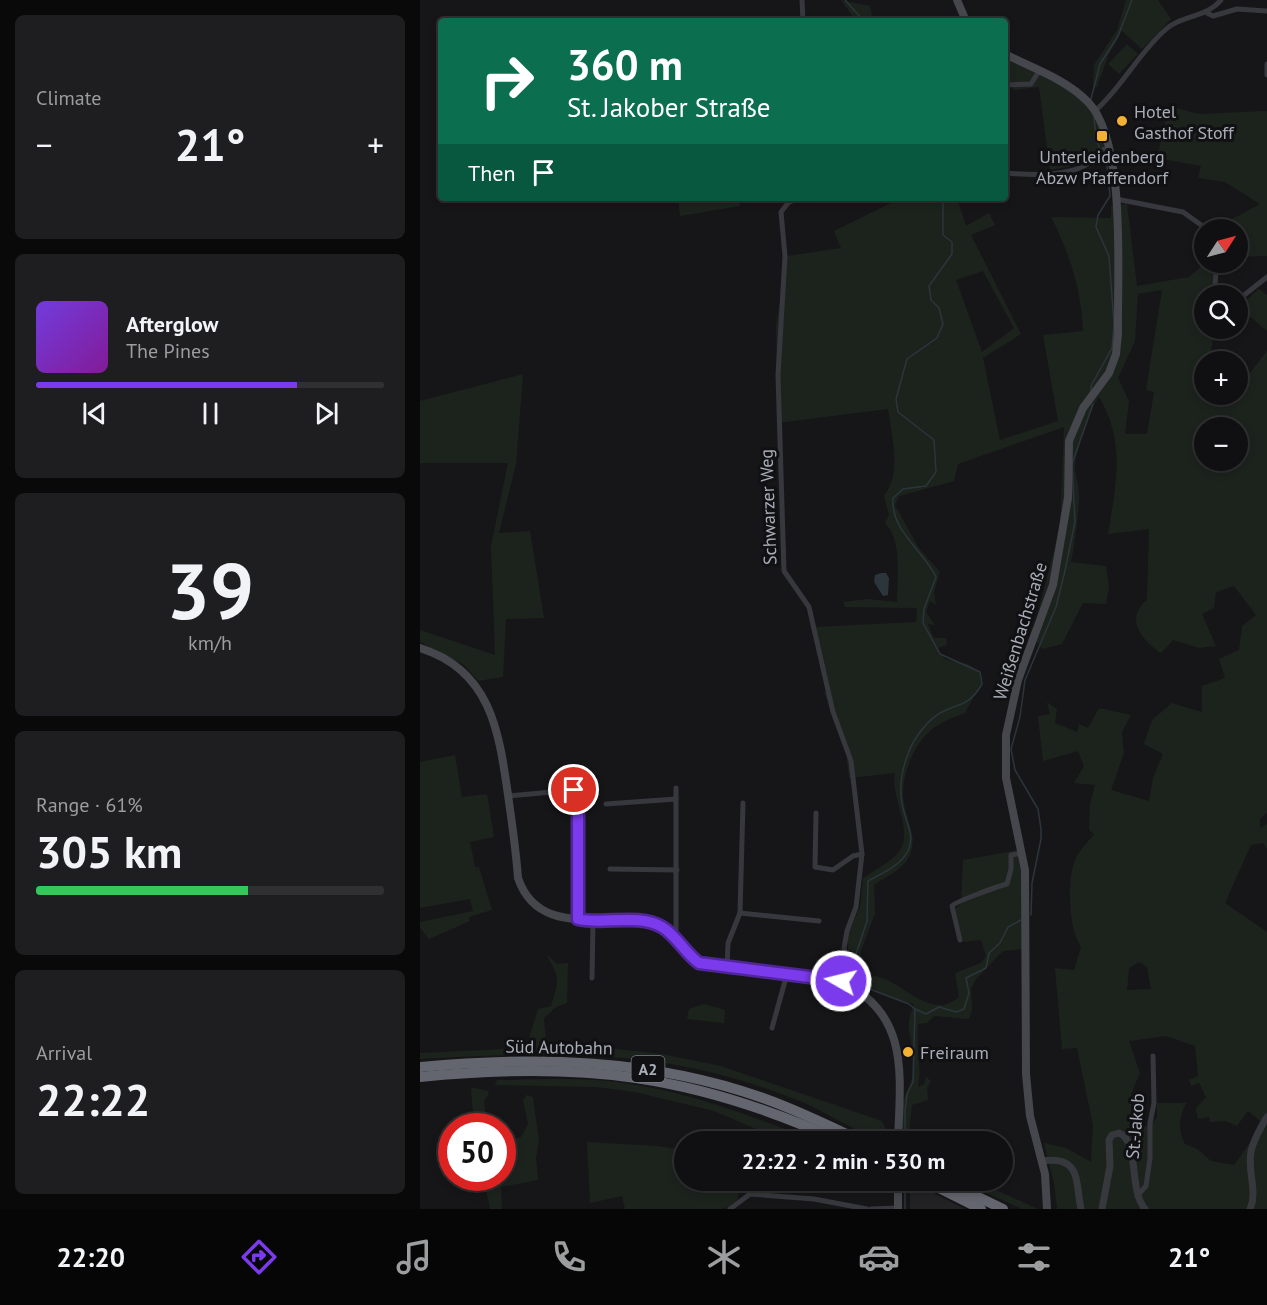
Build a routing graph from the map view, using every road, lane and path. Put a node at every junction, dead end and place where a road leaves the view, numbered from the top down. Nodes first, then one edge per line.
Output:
1 (801, 0) edge
2 (957, 0) edge
3 (1221, 0) edge
4 (1267, 11) edge
5 (1205, 12) junction
6 (803, 18) edge
7 (965, 18) edge
8 (1008, 56) edge
9 (1267, 64) edge
10 (1039, 71) junction
11 (1267, 75) edge
12 (1008, 85) edge
13 (1095, 111) junction
14 (1104, 149) junction
15 (1008, 173) edge
16 (1116, 199) junction
17 (792, 201) edge
18 (1194, 220) edge
19 (1267, 277) edge
20 (1248, 292) edge
21 (420, 648) edge
22 (676, 788) dead end
23 (508, 796) junction
24 (676, 799) junction
25 (743, 802) dead end
26 (606, 804) dead end
27 (816, 813) dead end
28 (1022, 853) junction
29 (862, 854) junction
30 (610, 869) dead end
31 (677, 870) junction
32 (741, 913) junction
33 (578, 919) junction
34 (593, 921) junction
35 (819, 921) dead end
36 (676, 940) junction
37 (960, 940) dead end
38 (727, 968) junction
39 (787, 974) junction
40 (592, 978) dead end
41 (852, 987) junction
42 (772, 1028) dead end
43 (1153, 1056) dead end
44 (420, 1067) edge
45 (420, 1077) edge
46 (1267, 1117) edge
47 (815, 1131) edge
48 (838, 1131) edge
49 (899, 1131) edge
50 (1042, 1161) junction
51 (898, 1191) edge
52 (945, 1191) edge
53 (966, 1191) edge
54 (1137, 1196) junction
55 (898, 1208) edge
56 (730, 1209) edge
57 (869, 1209) edge
58 (981, 1209) edge
59 (1003, 1209) edge
60 (1047, 1209) edge
61 (1081, 1209) edge
62 (1102, 1209) edge
63 (1145, 1209) edge
64 (1250, 1209) edge

1 - 6 street
2 - 7 main road
3 - 5 street
4 - 5 street
5 - 13 street
8 - 10 main road, Weißenbachstraße
9 - 11 street
10 - 12 street
10 - 13 main road, Weißenbachstraße
13 - 14 main road, Weißenbachstraße
14 - 15 street
14 - 16 main road, Weißenbachstraße
16 - 18 street
16 - 28 main road, Weißenbachstraße
17 - 29 street, Schwarzer Weg
19 - 20 street
21 - 23 main road
22 - 24 street
23 - 33 main road
23 - 33 street
24 - 26 street
24 - 31 street
25 - 32 street
27 - 29 street
28 - 37 street
28 - 50 main road, Weißenbachstraße
29 - 41 street, Schwarzer Weg
30 - 31 street
31 - 36 street
32 - 35 street
32 - 38 street
33 - 34 main road
34 - 36 main road
34 - 40 street
36 - 38 main road
38 - 39 main road
39 - 41 main road
39 - 42 street
41 - 49 main road
43 - 54 street, St.-Jakob
44 - 48 highway, Süd Autobahn / A2
45 - 47 highway, Süd Autobahn / A2
46 - 64 street
50 - 60 main road, Weißenbachstraße
50 - 61 street
51 - 55 main road
52 - 58 highway
53 - 59 highway
54 - 62 street
54 - 63 street
55 - 57 street
56 - 57 street

